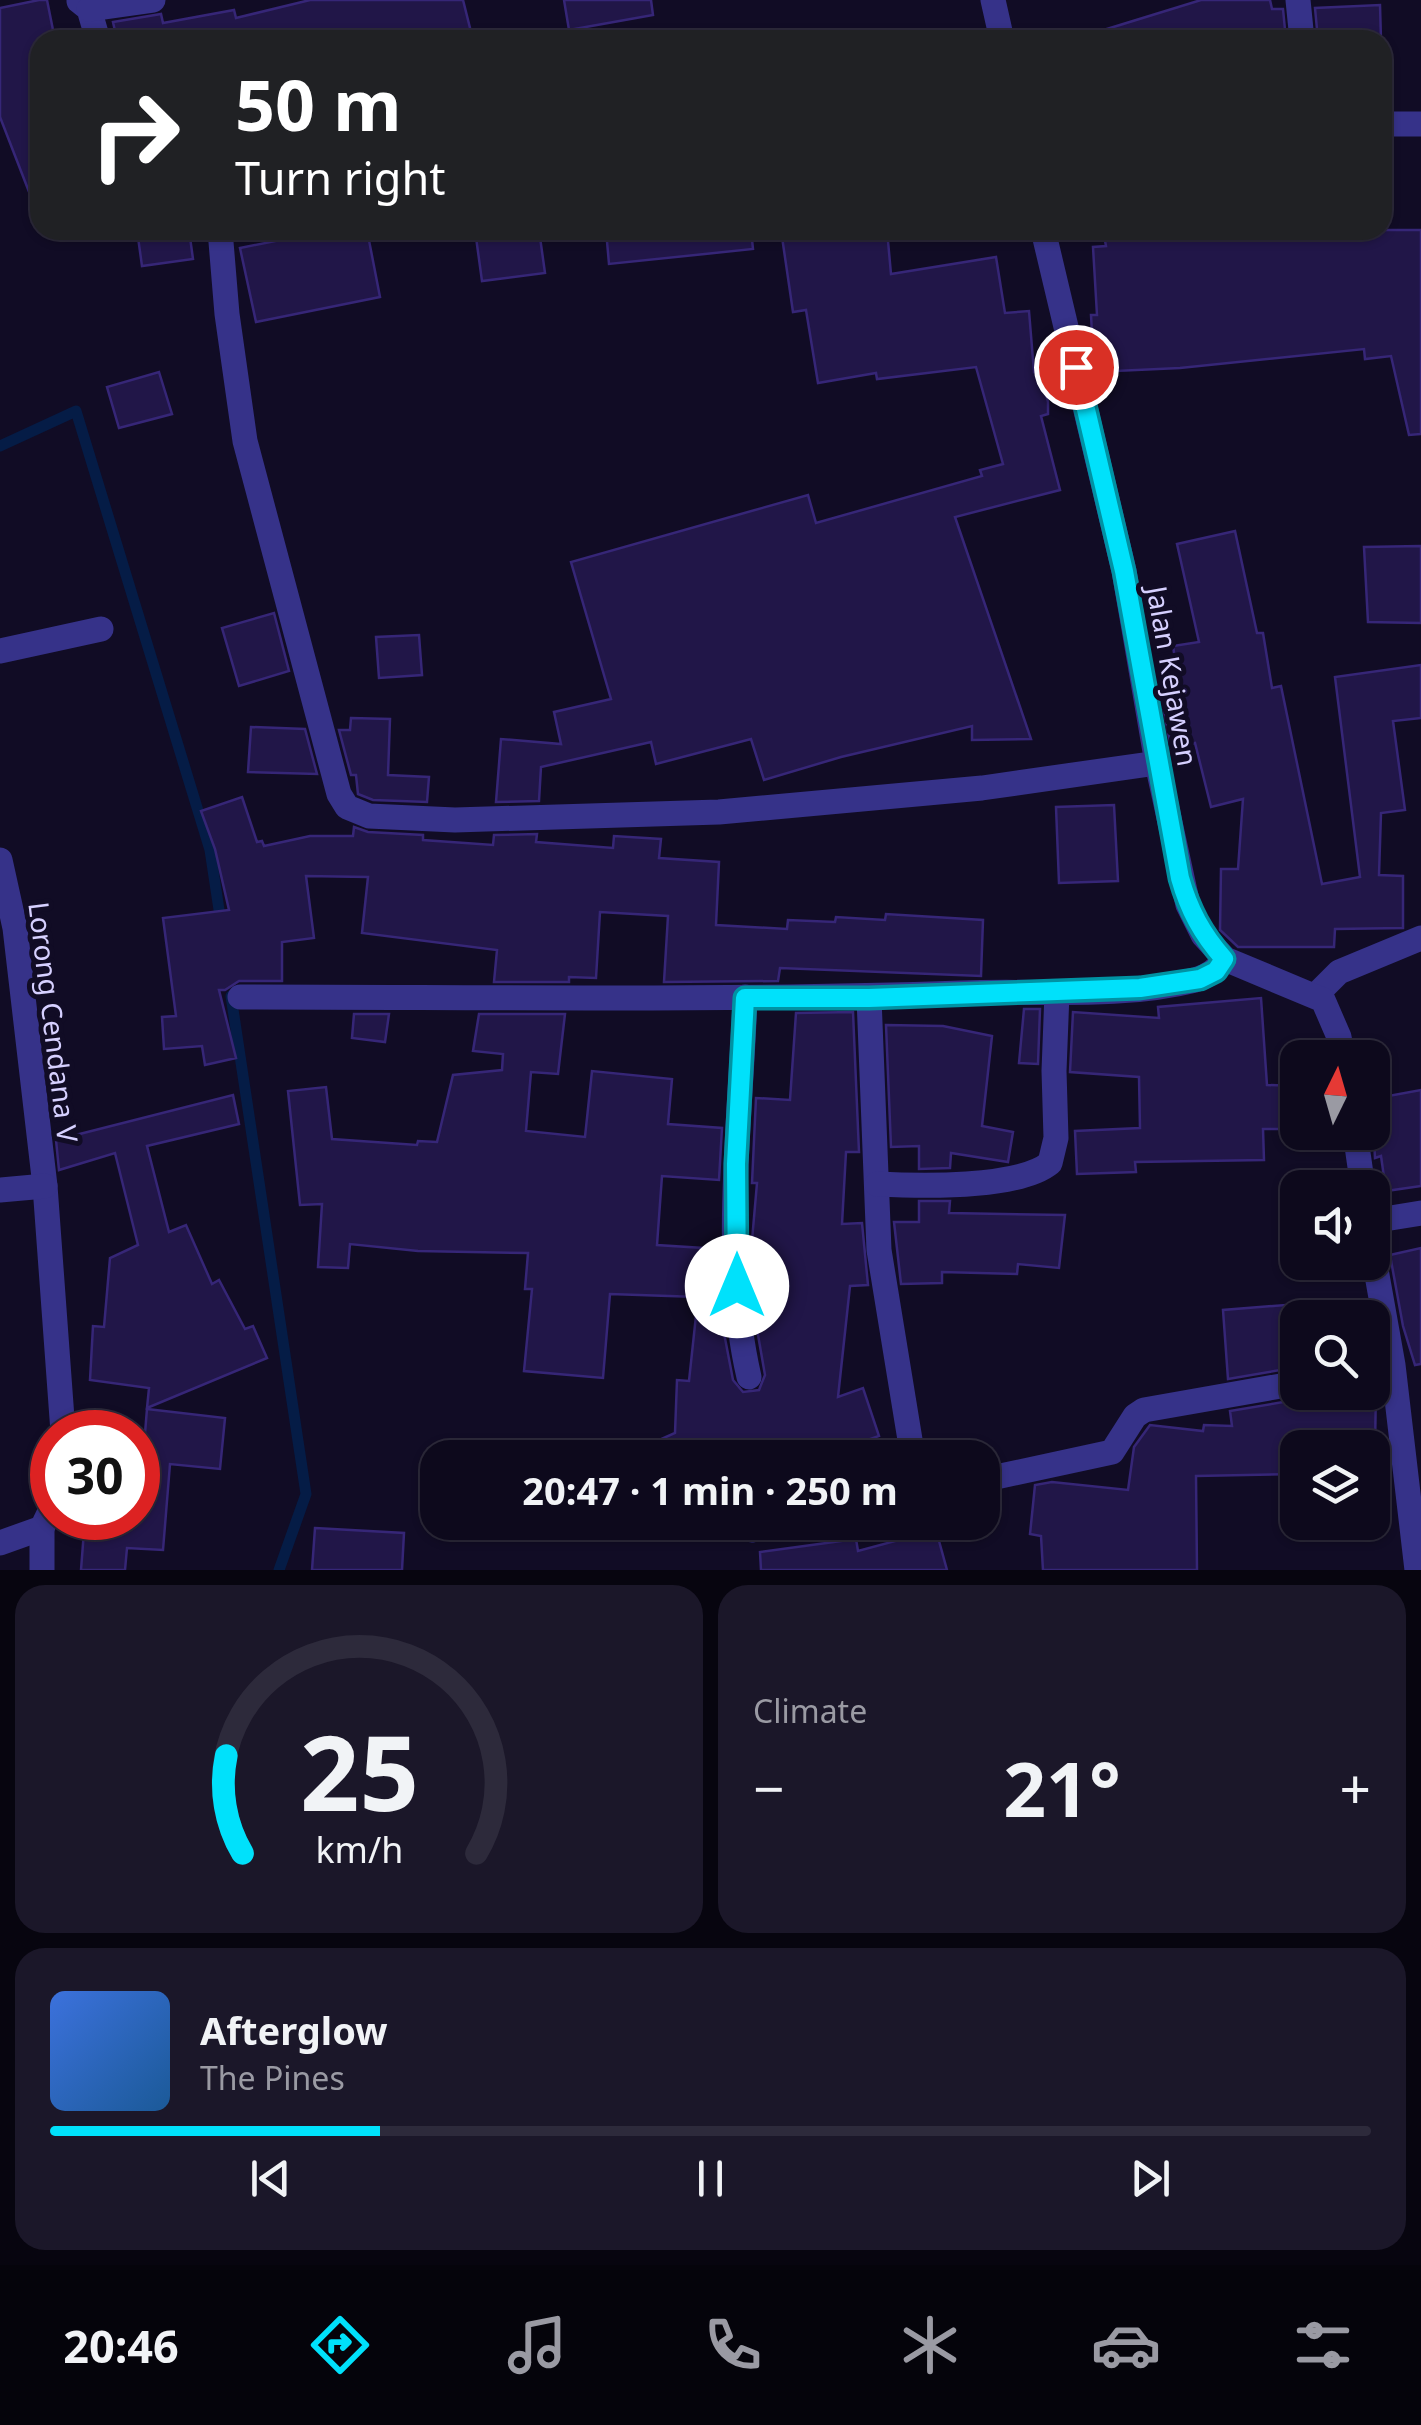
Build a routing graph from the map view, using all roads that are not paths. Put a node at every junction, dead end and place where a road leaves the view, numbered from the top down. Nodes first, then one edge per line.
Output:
1 (153, 0) edge
2 (993, 0) edge
3 (1298, 0) edge
4 (83, 5) edge
5 (94, 30) edge
6 (1000, 30) edge
7 (1301, 30) edge
8 (1392, 124) edge
9 (1421, 124) edge
10 (221, 240) edge
11 (1045, 240) edge
12 (101, 629) dead end
13 (0, 651) edge
14 (1157, 762) junction
15 (0, 860) edge
16 (1420, 935) edge
17 (1224, 959) junction
18 (1058, 992) junction
19 (1316, 995) junction
20 (240, 997) dead end
21 (745, 998) junction
22 (869, 998) junction
23 (1337, 1040) edge
24 (876, 1184) junction
25 (45, 1186) junction
26 (0, 1190) edge
27 (1421, 1213) edge
28 (1390, 1218) edge
29 (749, 1377) dead end
30 (1390, 1383) edge
31 (1280, 1385) edge
32 (61, 1410) edge
33 (1412, 1432) edge
34 (910, 1440) edge
35 (1000, 1476) edge
36 (30, 1527) edge
37 (45, 1540) edge
38 (0, 1543) edge
39 (42, 1570) edge
40 (1417, 1570) edge

1 - 4 street
2 - 6 street
3 - 7 street
4 - 5 street
8 - 9 street
10 - 14 street
11 - 14 street, Jalan Kejawen
12 - 13 street
14 - 17 street, Jalan Kejawen
15 - 25 street, Lorong Cendana V
16 - 19 street
17 - 18 street
17 - 19 street
18 - 22 street
18 - 24 street
19 - 23 street
20 - 21 street
21 - 22 street
21 - 29 street
22 - 24 street
24 - 34 street
25 - 26 street
25 - 32 street, Lorong Cendana V
27 - 28 street
30 - 33 street
31 - 35 street
33 - 40 street
36 - 38 street
37 - 39 street

